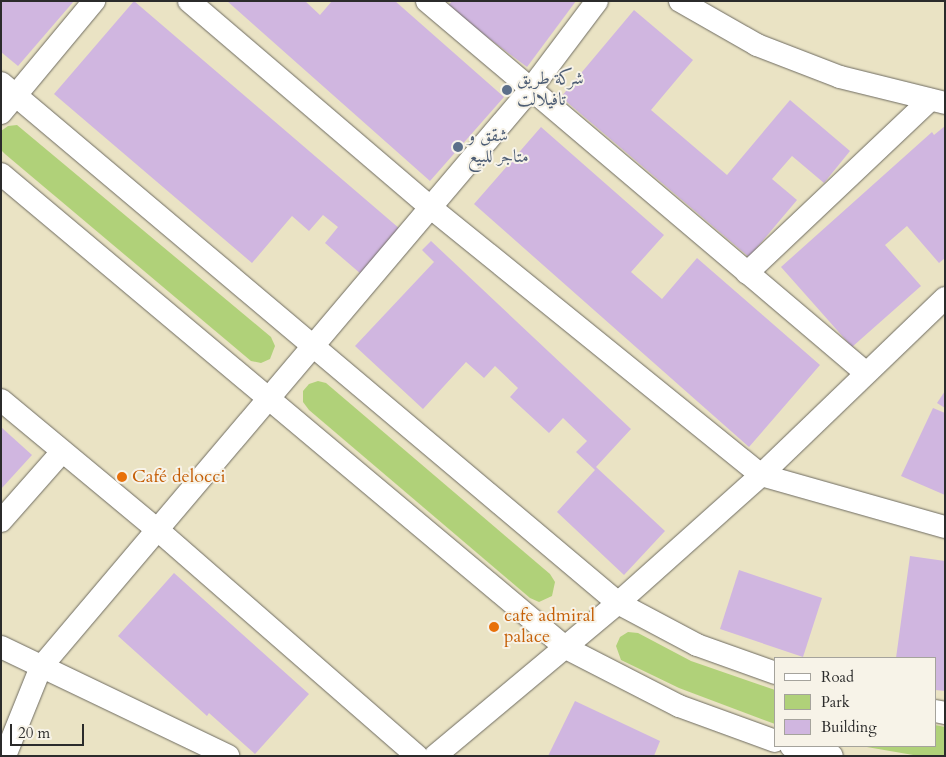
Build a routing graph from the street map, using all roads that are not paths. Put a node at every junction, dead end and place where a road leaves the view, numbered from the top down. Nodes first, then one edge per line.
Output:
1 (94, 1) edge
2 (189, 1) edge
3 (597, 1) edge
4 (680, 1) edge
5 (435, 4) edge
6 (9, 89) edge
7 (530, 90) junction
8 (937, 102) edge
9 (1, 113) edge
10 (1, 174) edge
11 (430, 208) junction
12 (747, 273) junction
13 (945, 298) edge
14 (313, 349) junction
15 (866, 373) junction
16 (271, 399) junction
17 (1, 400) edge
18 (61, 452) junction
19 (761, 475) junction
20 (1, 521) edge
21 (945, 527) edge
22 (159, 531) junction
23 (618, 603) junction
24 (1, 647) edge
25 (566, 648) junction
26 (41, 667) junction
27 (774, 673) edge
28 (774, 741) edge
29 (795, 747) edge
30 (5, 756) edge
31 (228, 756) edge
32 (417, 756) edge
33 (435, 756) edge
34 (832, 756) edge

1 - 6 street
2 - 11 street
3 - 7 street
4 - 8 street
5 - 7 street
6 - 9 street
6 - 14 street
7 - 11 street
7 - 12 street
8 - 12 street
10 - 16 street
11 - 14 street
11 - 19 street
12 - 15 street
13 - 15 street
14 - 16 street
14 - 23 street
15 - 19 street
16 - 22 street
16 - 25 street
17 - 18 street
18 - 20 street
18 - 22 street
19 - 21 street
19 - 23 street
22 - 26 street
22 - 32 street
23 - 25 street
23 - 27 street
24 - 26 street
25 - 28 street
25 - 33 street
26 - 30 street
26 - 31 street
29 - 34 street

